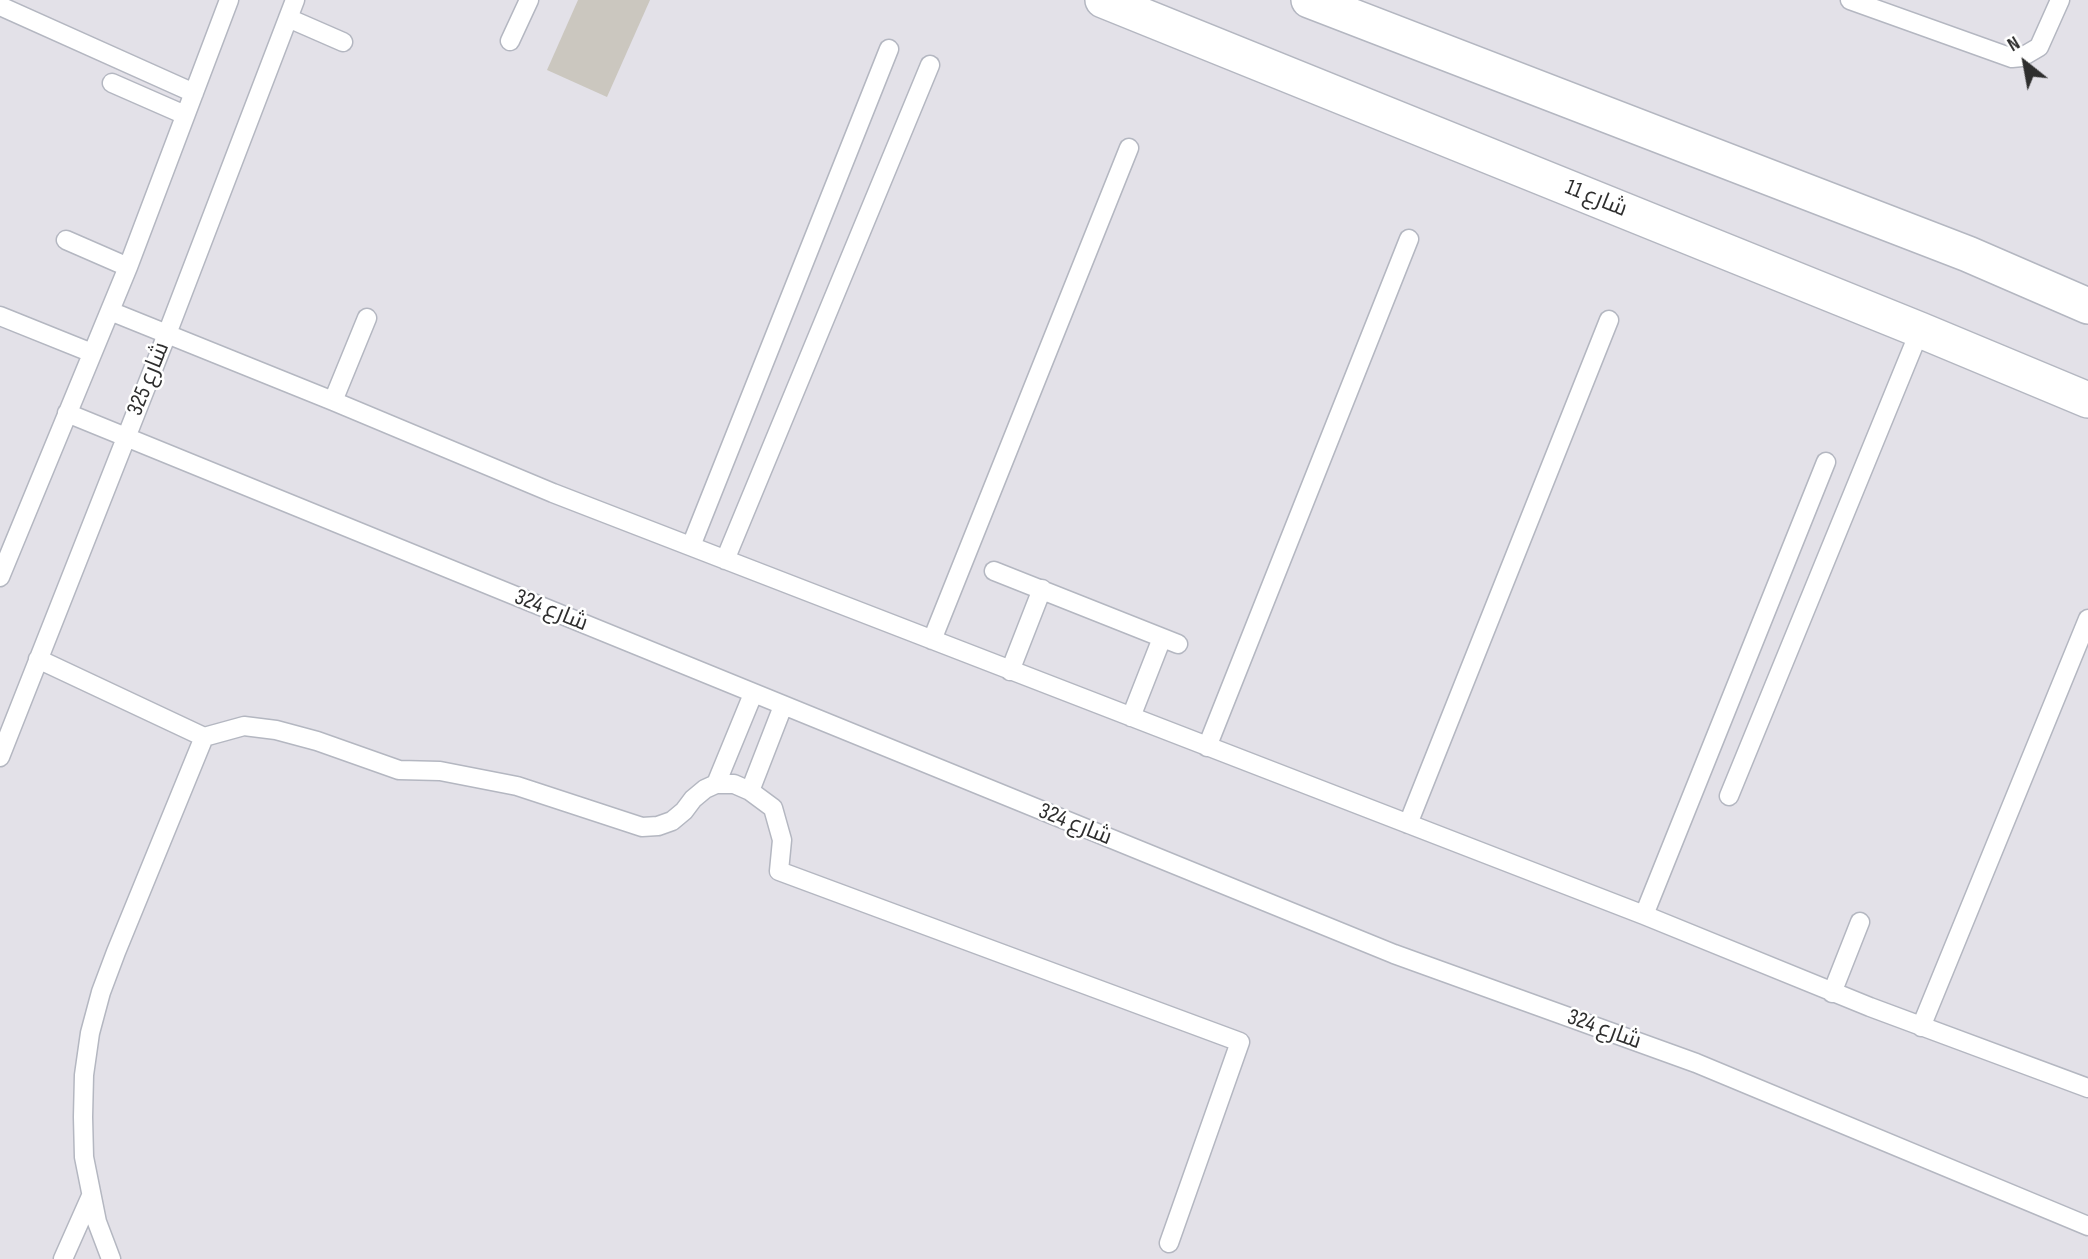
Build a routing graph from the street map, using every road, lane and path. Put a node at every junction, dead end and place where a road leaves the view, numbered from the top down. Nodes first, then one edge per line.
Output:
1 (229, 0) edge
2 (295, 0) edge
3 (529, 0) edge
4 (1102, 0) edge
5 (1308, 0) edge
6 (1850, 0) edge
7 (2060, 0) edge
8 (0, 6) edge
9 (288, 18) junction
10 (510, 41) dead end
11 (343, 42) dead end
12 (889, 48) dead end
13 (930, 65) dead end
14 (112, 83) dead end
15 (194, 93) junction
16 (185, 115) junction
17 (1129, 148) dead end
18 (1409, 239) dead end
19 (66, 240) dead end
20 (128, 267) junction
21 (2088, 306) edge
22 (110, 311) junction
23 (0, 316) edge
24 (367, 318) dead end
25 (1609, 320) dead end
26 (1920, 330) junction
27 (167, 334) junction
28 (92, 353) junction
29 (2088, 400) edge
30 (333, 401) junction
31 (67, 413) junction
32 (125, 436) junction
33 (1826, 462) dead end
34 (691, 547) junction
35 (725, 560) junction
36 (995, 570) dead end
37 (1, 574) edge
38 (1042, 589) junction
39 (2088, 619) edge
40 (932, 640) junction
41 (38, 659) junction
42 (1010, 671) junction
43 (753, 694) junction
44 (783, 706) junction
45 (1131, 717) junction
46 (204, 737) junction
47 (1207, 747) junction
48 (0, 757) edge
49 (716, 784) junction
50 (750, 791) junction
51 (1729, 796) dead end
52 (1408, 824) junction
53 (1644, 915) junction
54 (1860, 922) dead end
55 (1832, 993) junction
56 (1921, 1027) junction
57 (2088, 1088) edge
58 (91, 1196) junction
59 (2088, 1226) edge
60 (1169, 1243) dead end
61 (63, 1259) edge
62 (111, 1259) edge

1 - 15 lane
2 - 9 lane, شارع 325
3 - 10 lane
4 - 26 street, شارع 11
5 - 21 street
6 - 7 lane
8 - 15 lane
9 - 11 lane
9 - 27 lane, شارع 325
12 - 34 lane
13 - 35 lane
14 - 16 lane
15 - 16 lane
16 - 20 lane
17 - 40 lane
18 - 47 lane
19 - 20 lane
20 - 22 lane
22 - 27 lane
22 - 28 lane
23 - 28 lane
24 - 30 lane
25 - 52 lane
26 - 29 street, شارع 11
26 - 51 lane
27 - 30 lane
27 - 32 lane, شارع 325
28 - 31 lane
30 - 34 lane
31 - 32 lane, شارع 324
31 - 37 lane
32 - 41 lane, شارع 325
32 - 43 lane, شارع 324
33 - 53 lane
34 - 35 lane
35 - 40 lane
36 - 38 lane
38 - 42 lane
38 - 45 lane
39 - 56 lane
40 - 42 lane
41 - 46 lane
41 - 48 lane, شارع 325
42 - 45 lane
43 - 44 lane, شارع 324
43 - 49 lane
44 - 50 lane
44 - 59 lane, شارع 324
45 - 47 lane
46 - 49 lane
46 - 58 lane
47 - 52 lane
49 - 50 lane
50 - 60 lane
52 - 53 lane
53 - 55 lane
54 - 55 lane
55 - 56 lane
56 - 57 lane
58 - 61 lane
58 - 62 lane

